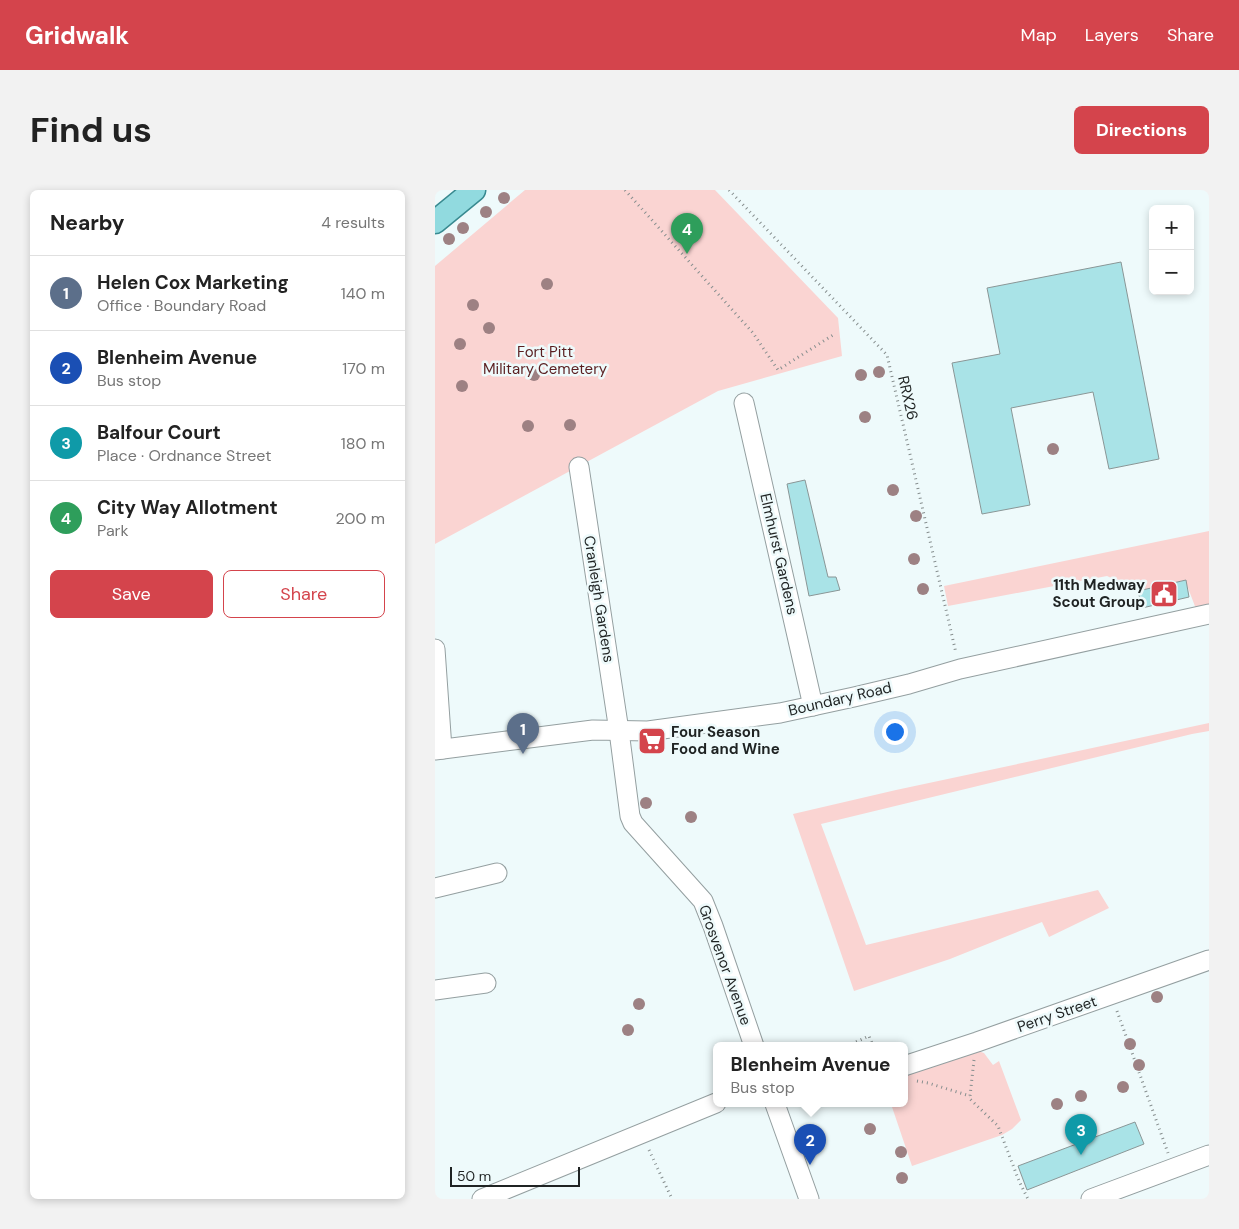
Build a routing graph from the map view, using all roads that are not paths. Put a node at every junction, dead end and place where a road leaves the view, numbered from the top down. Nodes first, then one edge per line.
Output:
1 (474, 190) edge
2 (435, 222) edge
3 (744, 403) dead end
4 (579, 467) dead end
5 (1209, 614) edge
6 (435, 648) edge
7 (813, 706) junction
8 (619, 731) junction
9 (439, 750) edge
10 (497, 873) dead end
11 (435, 888) edge
12 (1209, 960) edge
13 (487, 983) dead end
14 (435, 990) edge
15 (753, 1042) edge
16 (908, 1074) edge
17 (713, 1104) edge
18 (776, 1107) edge
19 (1209, 1155) edge
20 (482, 1199) edge
21 (809, 1199) edge
22 (1091, 1199) edge

1 - 2 main road
3 - 7 street, Elmhurst Gardens
4 - 8 street, Cranleigh Gardens
5 - 7 street, Boundary Road
6 - 9 street
7 - 8 street, Boundary Road
8 - 9 street, Boundary Road
8 - 15 street, Grosvenor Avenue
10 - 11 street
12 - 16 street, Perry Street
13 - 14 street
17 - 20 street
18 - 21 street
19 - 22 street

